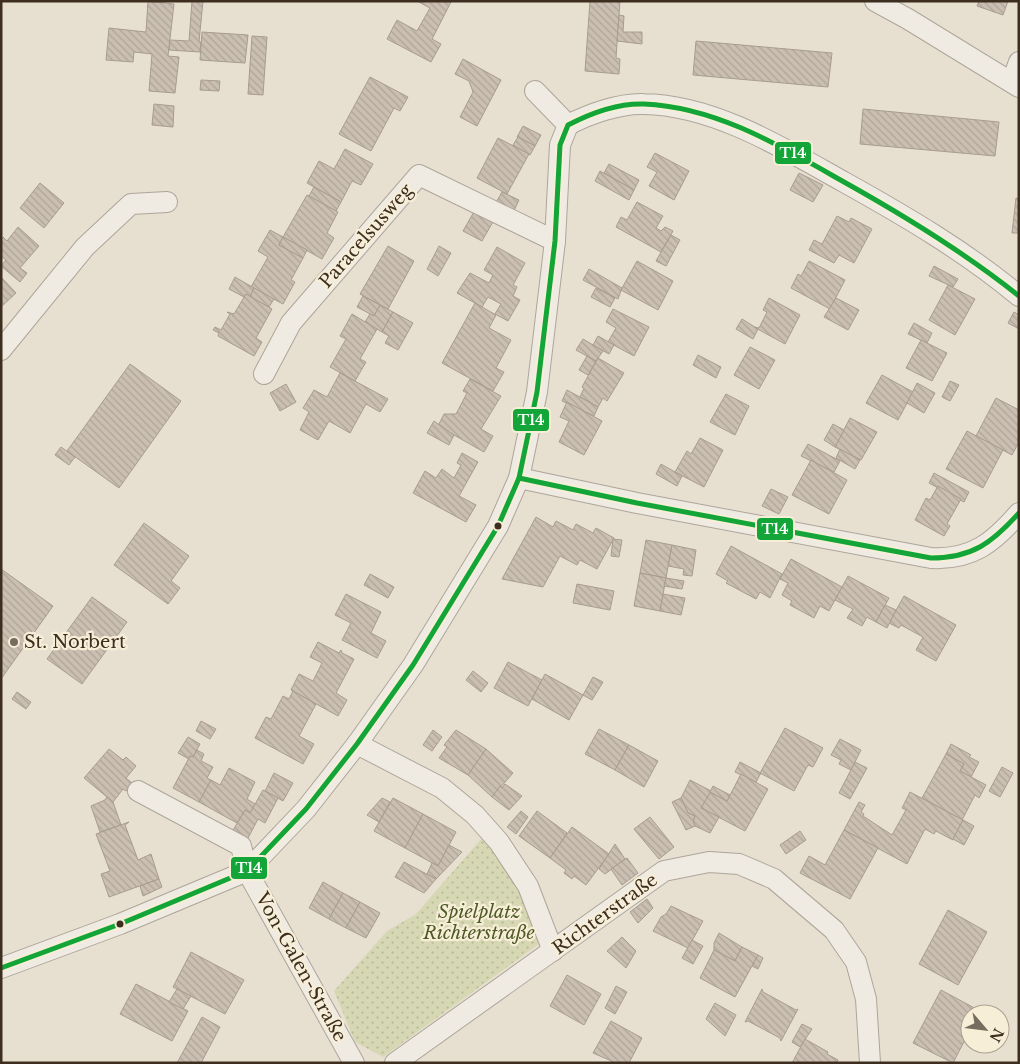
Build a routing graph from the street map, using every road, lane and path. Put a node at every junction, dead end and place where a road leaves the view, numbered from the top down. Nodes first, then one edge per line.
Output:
1 (875, 1) edge
2 (1019, 62) edge
3 (1015, 84) edge
4 (535, 91) dead end
5 (568, 125) junction
6 (167, 202) dead end
7 (554, 241) junction
8 (1019, 296) edge
9 (1, 350) edge
10 (264, 374) dead end
11 (519, 478) junction
12 (1019, 513) edge
13 (357, 744) junction
14 (138, 791) dead end
15 (247, 872) junction
16 (553, 951) junction
17 (1, 968) edge
18 (354, 1063) edge
19 (395, 1063) edge
20 (870, 1063) edge

1 - 3 street
2 - 3 street
4 - 5 street
5 - 7 street
5 - 8 street
6 - 9 street
7 - 10 street, Paracelsusweg
7 - 11 street
11 - 12 street
11 - 13 street
13 - 15 street
13 - 16 street
14 - 15 street, Von-Galen-Straße
15 - 17 street
15 - 18 street, Von-Galen-Straße
16 - 19 street, Richterstraße
16 - 20 street, Richterstraße

